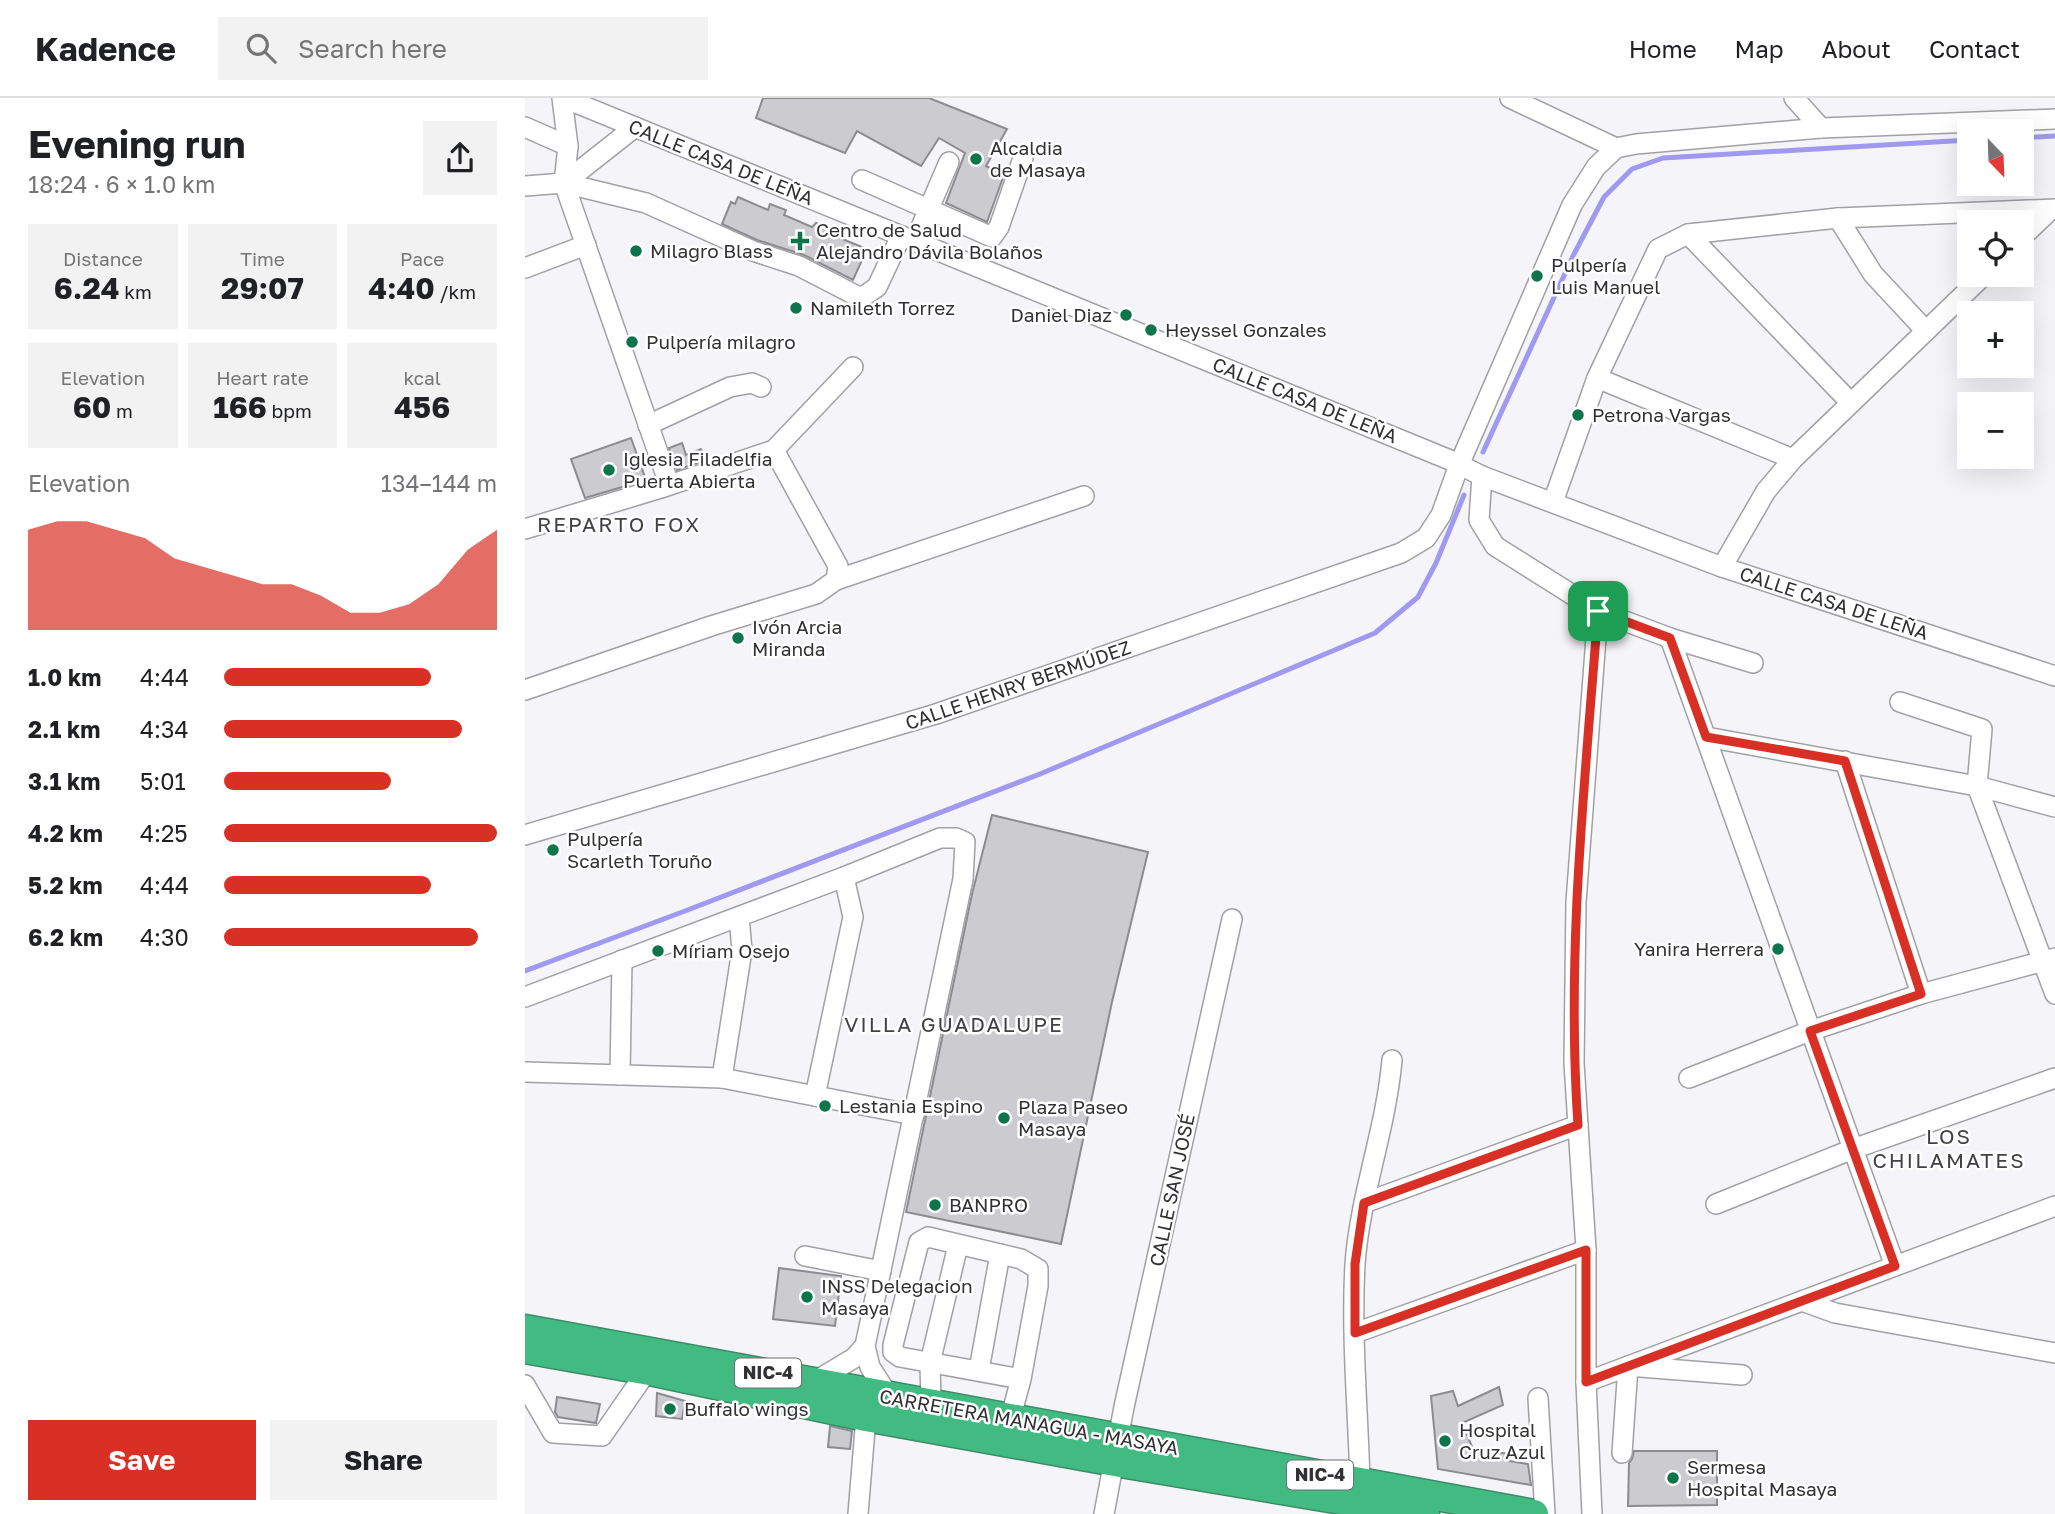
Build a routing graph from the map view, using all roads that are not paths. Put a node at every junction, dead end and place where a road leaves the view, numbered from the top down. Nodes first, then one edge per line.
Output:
1 (563, 98) edge
2 (1510, 98) edge
3 (1794, 98) edge
4 (2055, 119) edge
5 (525, 127) edge
6 (635, 127) junction
7 (1821, 128) junction
8 (568, 146) junction
9 (1616, 148) junction
10 (1023, 158) dead end
11 (950, 162) dead end
12 (862, 180) dead end
13 (564, 183) junction
14 (525, 186) edge
15 (2053, 209) edge
16 (928, 210) junction
17 (1837, 218) junction
18 (2034, 226) edge
19 (1688, 234) junction
20 (908, 239) junction
21 (586, 245) junction
22 (525, 268) edge
23 (1972, 287) edge
24 (1926, 331) junction
25 (853, 367) dead end
26 (1597, 378) junction
27 (761, 387) dead end
28 (1851, 403) junction
29 (648, 425) junction
30 (774, 450) junction
31 (1793, 459) junction
32 (1459, 465) junction
33 (1482, 475) junction
34 (669, 484) junction
35 (1084, 496) dead end
36 (1553, 502) junction
37 (525, 529) edge
38 (1722, 567) junction
39 (836, 580) junction
40 (1598, 611) junction
41 (1670, 638) junction
42 (1753, 663) dead end
43 (2055, 676) edge
44 (525, 690) edge
45 (1900, 702) dead end
46 (1706, 737) junction
47 (1845, 761) junction
48 (1977, 786) junction
49 (2055, 807) edge
50 (525, 835) edge
51 (844, 877) junction
52 (739, 917) junction
53 (1232, 919) dead end
54 (622, 960) junction
55 (2048, 960) edge
56 (1921, 994) junction
57 (2055, 994) edge
58 (525, 998) edge
59 (1810, 1031) junction
60 (1392, 1060) dead end
61 (525, 1072) edge
62 (620, 1075) junction
63 (722, 1078) junction
64 (1689, 1078) dead end
65 (2055, 1078) edge
66 (815, 1096) junction
67 (914, 1115) junction
68 (1578, 1125) junction
69 (1853, 1149) junction
70 (1364, 1203) junction
71 (1716, 1204) dead end
72 (2055, 1206) edge
73 (958, 1245) junction
74 (1586, 1250) junction
75 (1000, 1254) junction
76 (806, 1256) dead end
77 (1895, 1266) junction
78 (881, 1271) junction
79 (1802, 1301) junction
80 (525, 1329) edge
81 (1355, 1333) junction
82 (865, 1346) junction
83 (525, 1349) edge
84 (2055, 1353) edge
85 (930, 1363) junction
86 (1628, 1366) junction
87 (979, 1370) junction
88 (647, 1371) junction
89 (1742, 1375) dead end
90 (1021, 1378) junction
91 (814, 1382) junction
92 (1586, 1382) junction
93 (525, 1385) edge
94 (888, 1395) junction
95 (1538, 1398) dead end
96 (931, 1403) junction
97 (866, 1417) junction
98 (1008, 1430) junction
99 (1117, 1450) junction
100 (1622, 1453) dead end
101 (1360, 1482) junction
102 (857, 1514) edge
103 (1104, 1514) edge
104 (1425, 1514) edge
105 (1532, 1514) edge
106 (1545, 1514) edge
107 (1592, 1514) edge

1 - 6 street, CALLE CASA DE LEÑA
1 - 8 street
2 - 9 street
3 - 7 street
4 - 7 street
5 - 8 street
6 - 13 street
6 - 20 street, CALLE CASA DE LEÑA
7 - 9 street
8 - 13 street
9 - 32 street, CALLE HENRY BERMÚDEZ
10 - 16 street
11 - 16 street
12 - 16 street
13 - 14 street
13 - 20 street
13 - 21 street
15 - 17 street
15 - 18 street
16 - 20 street
17 - 19 street
17 - 24 street
19 - 26 street
19 - 28 street
20 - 32 street, CALLE CASA DE LEÑA
21 - 22 street
21 - 29 street
23 - 24 street
24 - 28 street
25 - 30 street
26 - 31 street
26 - 36 street
27 - 29 street
28 - 31 street
29 - 34 street
30 - 34 street
30 - 39 street
31 - 38 street
32 - 33 street, CALLE CASA DE LEÑA
32 - 50 street, CALLE HENRY BERMÚDEZ
33 - 36 street, CALLE CASA DE LEÑA
33 - 40 street
34 - 37 street
35 - 39 street
36 - 38 street, CALLE CASA DE LEÑA
38 - 43 street, CALLE CASA DE LEÑA
39 - 44 street
40 - 41 street
40 - 68 street
41 - 42 street
41 - 46 street
45 - 48 street
46 - 47 street
46 - 59 street
47 - 48 street
47 - 56 street
48 - 49 street
48 - 55 street
51 - 52 street
51 - 66 street
51 - 67 street
52 - 54 street
52 - 63 street
53 - 99 street, CALLE SAN JOSÉ
54 - 58 street
54 - 62 street
55 - 56 street
55 - 57 street
56 - 59 street
59 - 64 street
59 - 69 street
60 - 70 street
61 - 62 street
62 - 63 street
63 - 66 street
65 - 69 street
66 - 67 street
67 - 78 street
68 - 70 street
68 - 74 street
69 - 71 street
69 - 77 street
70 - 81 street
72 - 77 street
73 - 75 street
73 - 85 street
73 - 85 street
74 - 81 street
74 - 92 street
75 - 87 street
75 - 90 street
76 - 78 street
77 - 79 street
78 - 82 street
79 - 84 street
79 - 86 street
80 - 91 highway, CARRETERA MANAGUA - MASAYA / NIC-4
81 - 101 street
82 - 91 street
82 - 94 street
83 - 88 highway, CARRETERA MANAGUA - MASAYA / NIC-4
85 - 87 street
85 - 96 street
86 - 89 street
86 - 92 street
86 - 100 street
87 - 90 street
88 - 93 street
88 - 97 highway, CARRETERA MANAGUA - MASAYA / NIC-4
90 - 98 street
91 - 94 highway, CARRETERA MANAGUA - MASAYA / NIC-4
92 - 107 street
94 - 96 highway, CARRETERA MANAGUA - MASAYA / NIC-4
95 - 106 street
96 - 98 highway, CARRETERA MANAGUA - MASAYA / NIC-4
97 - 98 highway, CARRETERA MANAGUA - MASAYA / NIC-4
97 - 102 street
98 - 99 highway, CARRETERA MANAGUA - MASAYA / NIC-4
99 - 101 highway, CARRETERA MANAGUA - MASAYA / NIC-4
99 - 103 street, CALLE SAN JOSÉ
99 - 104 highway, CARRETERA MANAGUA - MASAYA / NIC-4
101 - 105 highway, CARRETERA MANAGUA - MASAYA / NIC-4

